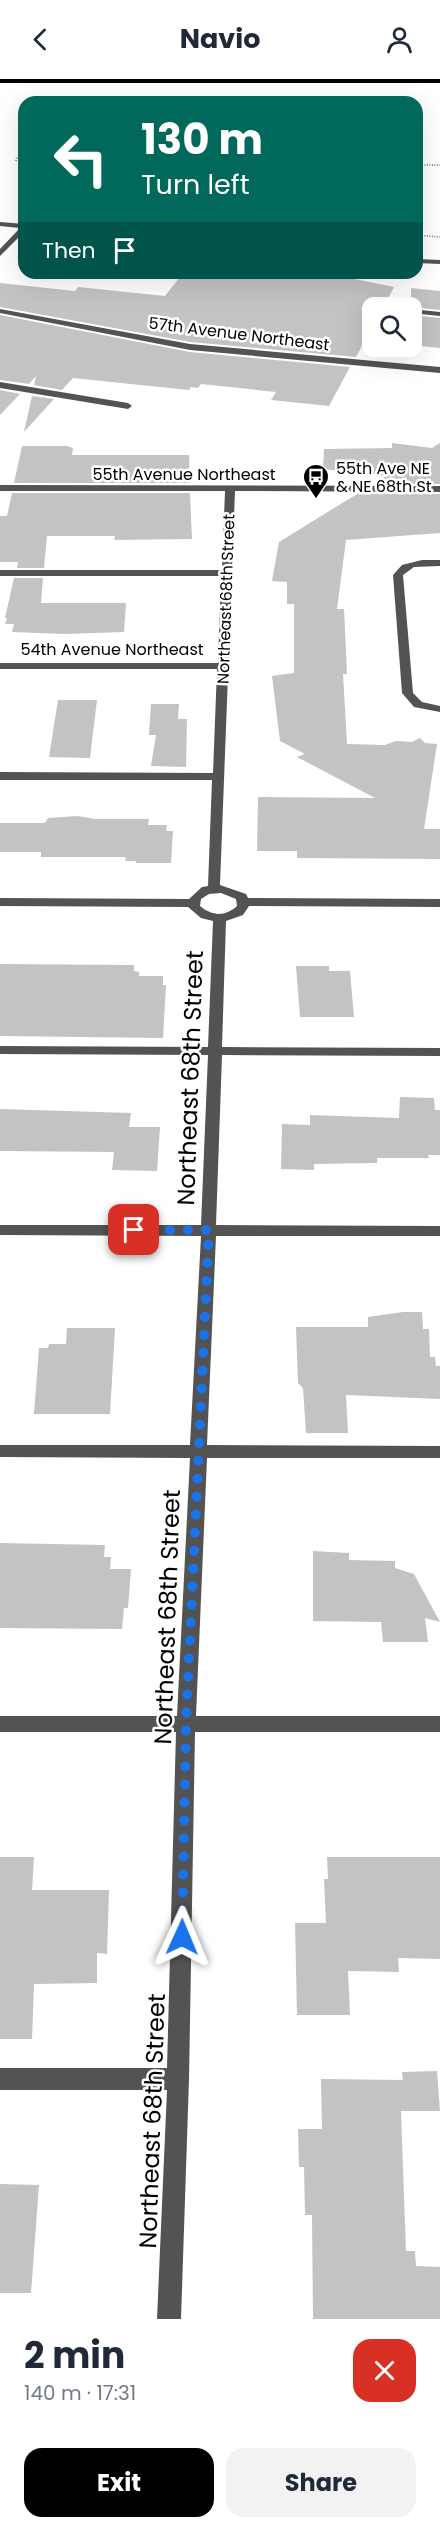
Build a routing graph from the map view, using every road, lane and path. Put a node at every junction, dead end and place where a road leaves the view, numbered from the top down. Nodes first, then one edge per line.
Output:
1 (0, 81) edge
2 (440, 81) edge
3 (17, 156) dead end
4 (16, 161) dead end
5 (423, 165) edge
6 (440, 165) edge
7 (0, 224) edge
8 (18, 226) edge
9 (18, 234) edge
10 (423, 236) edge
11 (440, 237) edge
12 (0, 254) edge
13 (423, 261) edge
14 (440, 262) edge
15 (0, 311) edge
16 (422, 312) edge
17 (440, 314) edge
18 (440, 370) edge
19 (0, 385) edge
20 (128, 406) dead end
21 (0, 488) edge
22 (230, 489) junction
23 (440, 489) edge
24 (440, 563) edge
25 (0, 573) edge
26 (225, 573) junction
27 (0, 666) edge
28 (224, 666) junction
29 (440, 709) edge
30 (0, 776) edge
31 (219, 777) junction
32 (214, 889) junction
33 (0, 902) edge
34 (244, 902) junction
35 (193, 903) junction
36 (440, 903) edge
37 (220, 918) junction
38 (0, 1050) edge
39 (215, 1051) junction
40 (440, 1052) edge
41 (0, 1230) edge
42 (209, 1230) junction
43 (440, 1230) edge
44 (0, 1451) edge
45 (198, 1452) junction
46 (440, 1452) edge
47 (0, 1724) edge
48 (186, 1724) junction
49 (440, 1724) edge
50 (0, 2079) edge
51 (178, 2079) junction
52 (169, 2319) edge

1 - 2 main road
3 - 4 path
5 - 6 path
7 - 8 street
9 - 12 street
10 - 11 path
13 - 14 street
15 - 18 street, 57th Avenue Northeast
16 - 17 street
19 - 20 street
21 - 22 street, 55th Avenue Northeast
22 - 23 street, 55th Avenue Northeast
22 - 26 street, Northeast 68th Street
24 - 29 street
25 - 26 street
26 - 28 street, Northeast 68th Street
27 - 28 street, 54th Avenue Northeast
28 - 31 street, Northeast 68th Street
30 - 31 street
31 - 32 street, Northeast 68th Street
32 - 34 street
32 - 35 street
33 - 35 street
34 - 36 street
34 - 37 street
35 - 37 street
37 - 39 street, Northeast 68th Street
38 - 39 street
39 - 40 street
39 - 42 street, Northeast 68th Street
41 - 42 street
42 - 43 street
42 - 45 street, Northeast 68th Street
44 - 45 street
45 - 46 street
45 - 48 street, Northeast 68th Street
47 - 48 street
48 - 49 street
48 - 51 street, Northeast 68th Street
50 - 51 street
51 - 52 street, Northeast 68th Street

